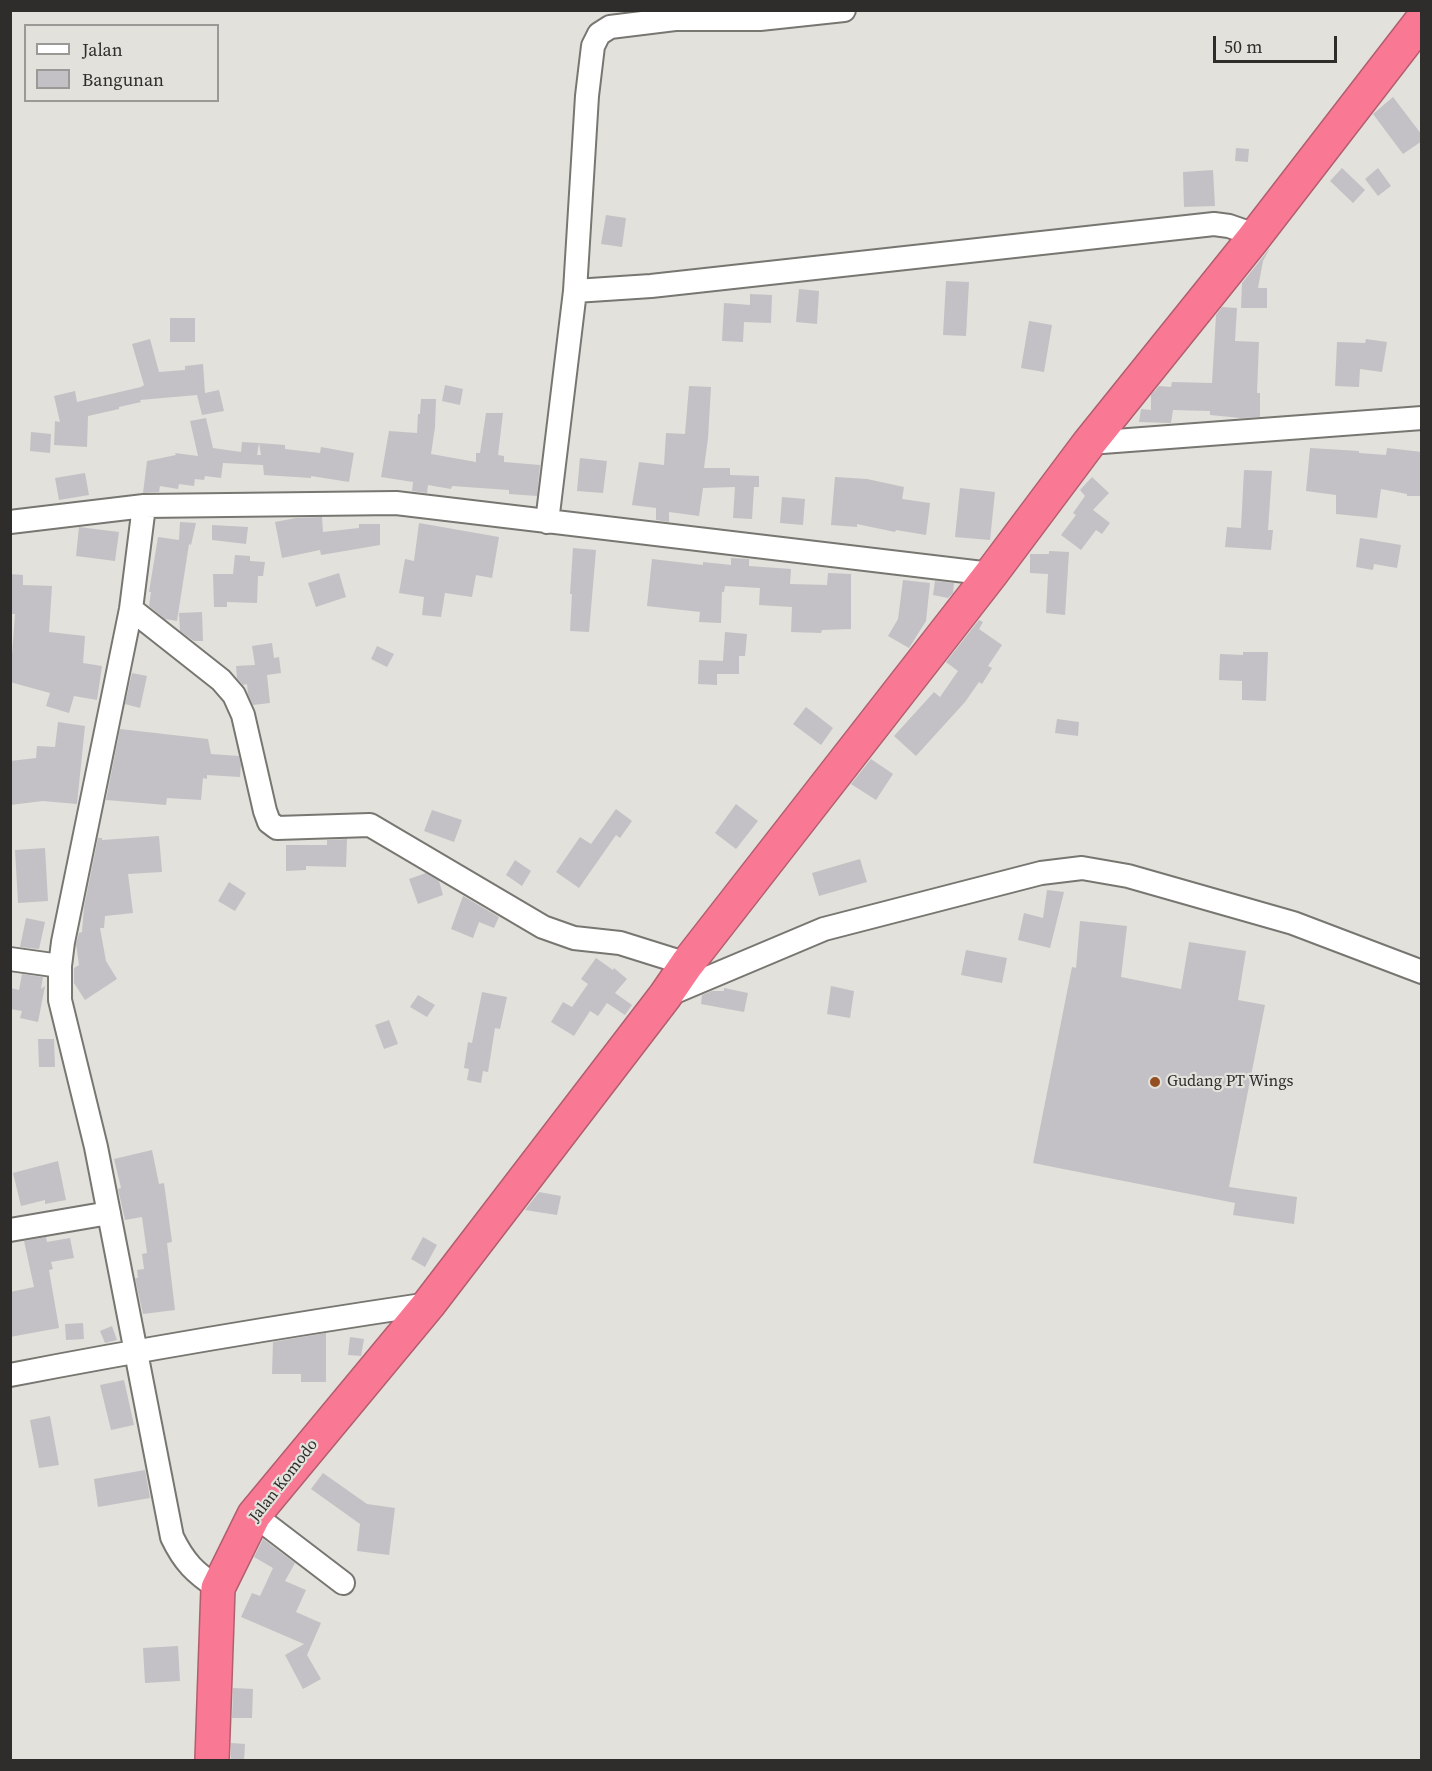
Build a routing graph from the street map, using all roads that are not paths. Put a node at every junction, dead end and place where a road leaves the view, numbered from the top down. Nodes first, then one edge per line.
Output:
1 (844, 10) edge
2 (1422, 20) edge
3 (1255, 235) junction
4 (574, 291) junction
5 (1422, 418) edge
6 (1089, 443) junction
7 (144, 506) junction
8 (10, 522) edge
9 (547, 522) junction
10 (991, 574) junction
11 (131, 609) junction
12 (10, 959) edge
13 (687, 964) junction
14 (60, 966) junction
15 (1422, 972) edge
16 (665, 996) junction
17 (109, 1213) junction
18 (10, 1230) edge
19 (429, 1305) junction
20 (135, 1350) junction
21 (10, 1375) edge
22 (254, 1515) junction
23 (343, 1583) dead end
24 (218, 1588) junction
25 (212, 1761) edge

1 - 4 street
2 - 3 highway, Jalan Komodo
3 - 4 street
3 - 6 highway, Jalan Komodo
4 - 9 street
5 - 6 street
6 - 10 highway, Jalan Komodo
7 - 8 street
7 - 9 street
7 - 11 street
9 - 10 street
10 - 13 highway, Jalan Komodo
11 - 13 street
11 - 14 street
12 - 14 street
13 - 16 highway, Jalan Komodo
14 - 17 street
15 - 16 street
16 - 19 highway, Jalan Komodo
17 - 18 street
17 - 20 street
19 - 20 street
19 - 22 highway, Jalan Komodo
20 - 21 street
20 - 24 street
22 - 23 street
22 - 24 highway, Jalan Komodo
24 - 25 highway, Jalan Komodo

